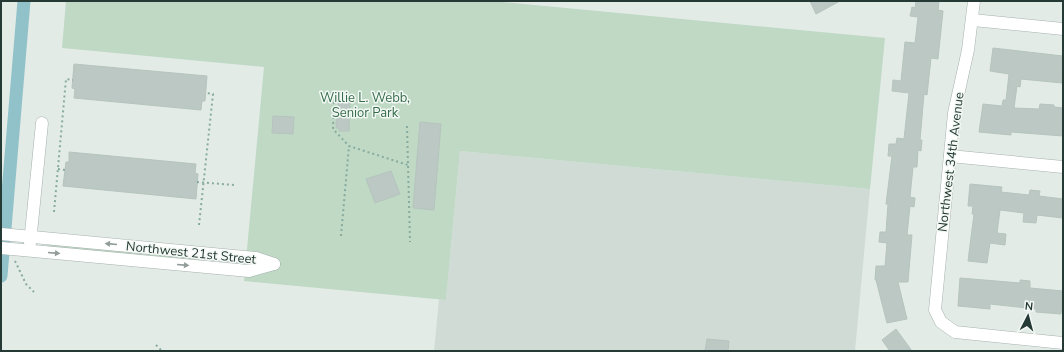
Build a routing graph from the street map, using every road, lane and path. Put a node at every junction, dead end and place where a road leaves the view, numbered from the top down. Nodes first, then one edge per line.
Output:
1 (974, 1) edge
2 (973, 20) junction
3 (1063, 29) edge
4 (73, 80) dead end
5 (206, 93) dead end
6 (330, 100) dead end
7 (42, 123) dead end
8 (407, 126) dead end
9 (349, 146) junction
10 (950, 156) junction
11 (408, 165) junction
12 (1063, 167) edge
13 (58, 169) junction
14 (65, 170) dead end
15 (197, 182) dead end
16 (204, 182) junction
17 (234, 185) dead end
18 (54, 212) dead end
19 (200, 225) dead end
20 (1, 234) edge
21 (30, 236) junction
22 (341, 236) dead end
23 (410, 242) dead end
24 (1, 248) edge
25 (29, 250) junction
26 (12, 256) dead end
27 (34, 292) dead end
28 (1063, 343) edge
29 (156, 345) dead end
30 (162, 351) edge

1 - 2 street, Northwest 34th Avenue
2 - 3 street
2 - 10 street, Northwest 34th Avenue
4 - 13 path
5 - 16 path
6 - 9 path
7 - 21 street
8 - 11 path
9 - 11 path
9 - 22 path
10 - 12 street
10 - 28 street, Northwest 34th Avenue
11 - 23 path
13 - 14 path
13 - 18 path
15 - 16 path
16 - 17 path
16 - 19 path
20 - 21 street, Northwest 21st Street
21 - 25 street
25 -> 21 street, Northwest 21st Street
24 - 25 street, Northwest 21st Street
26 - 27 path
29 - 30 path

